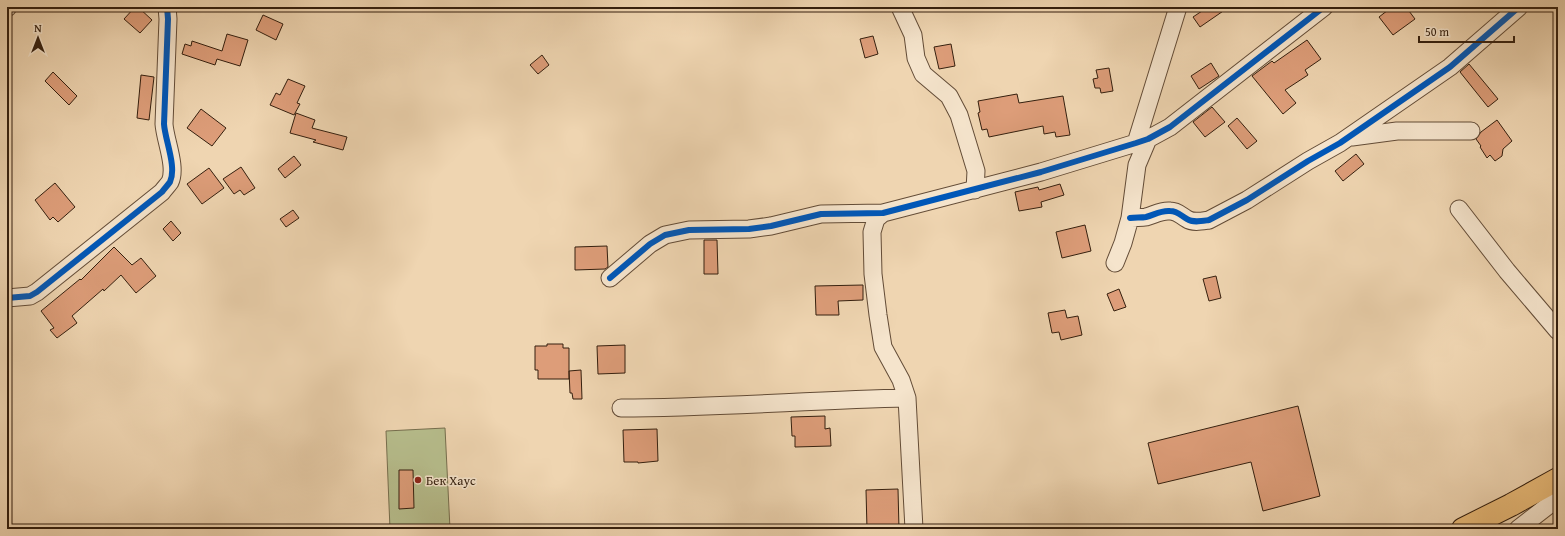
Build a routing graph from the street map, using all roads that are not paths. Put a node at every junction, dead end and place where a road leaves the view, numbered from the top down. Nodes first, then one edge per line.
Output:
1 (167, 7) edge
2 (900, 7) edge
3 (1178, 7) edge
4 (1324, 7) edge
5 (1519, 7) edge
6 (1471, 131) dead end
7 (1348, 137) junction
8 (1142, 141) junction
9 (975, 190) junction
10 (1459, 209) dead end
11 (883, 213) junction
12 (1130, 218) junction
13 (1115, 263) dead end
14 (610, 278) dead end
15 (7, 298) edge
16 (1558, 331) edge
17 (907, 398) junction
18 (621, 408) dead end
19 (1558, 479) edge
20 (1558, 498) edge
21 (914, 529) edge
22 (1463, 529) edge
23 (1518, 529) edge

1 - 15 street
2 - 9 street
3 - 8 street
4 - 8 street
5 - 7 street
6 - 7 street
7 - 12 street
8 - 9 street
8 - 12 street
9 - 11 street
10 - 16 street
11 - 14 street
11 - 17 street
12 - 13 street
17 - 18 street
17 - 21 street
19 - 22 main road
20 - 23 street

